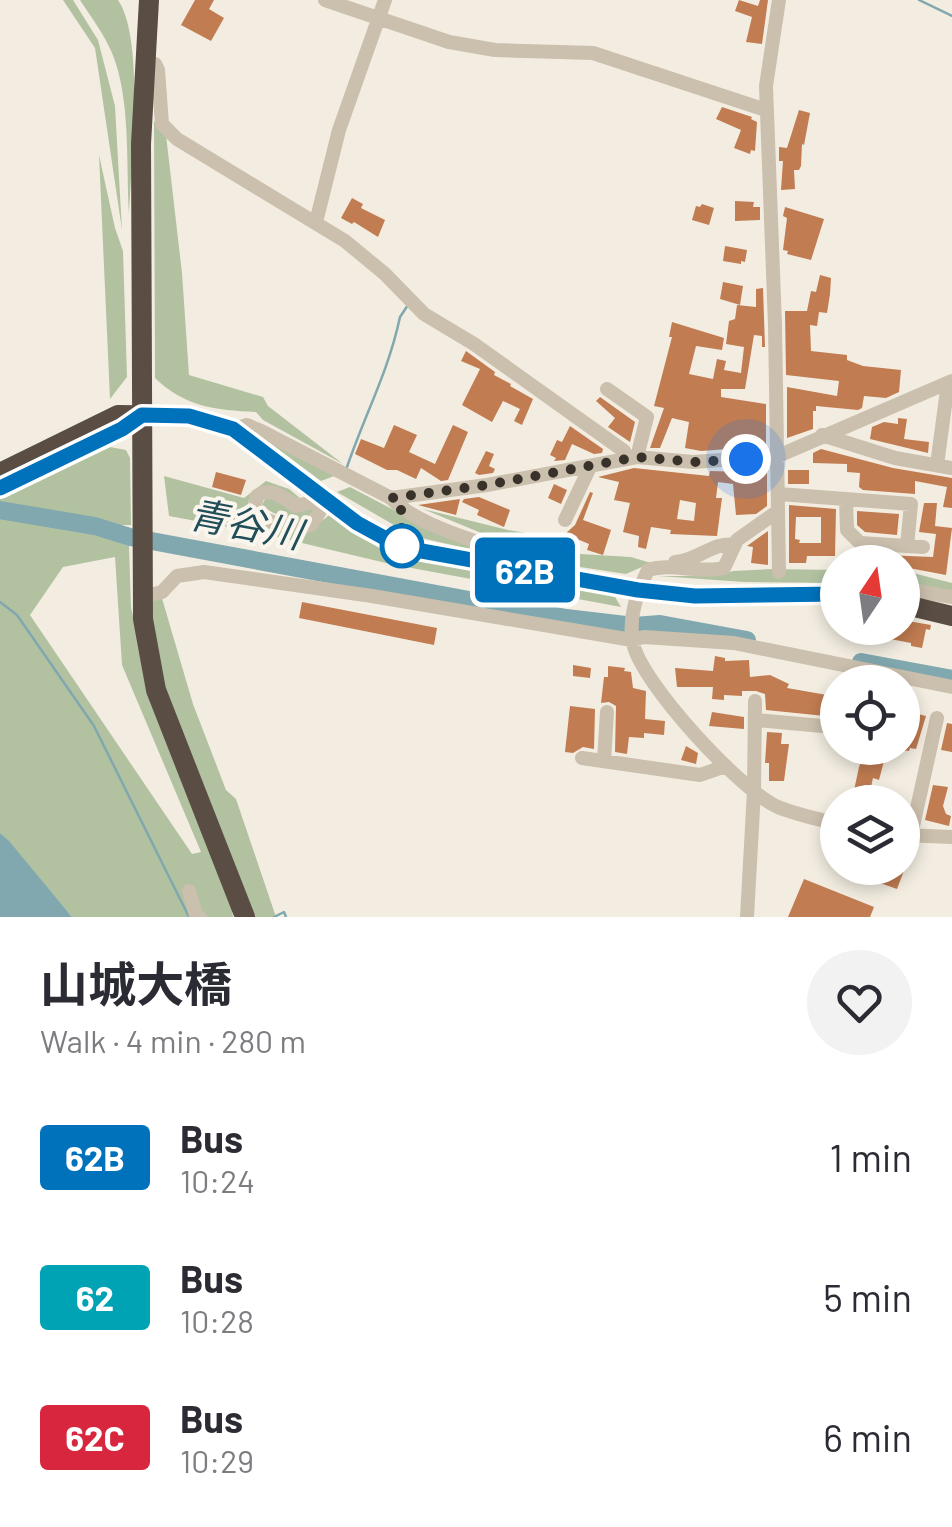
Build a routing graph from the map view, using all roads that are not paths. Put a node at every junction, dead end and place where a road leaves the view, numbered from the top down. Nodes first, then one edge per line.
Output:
1 (149, 0) edge
2 (326, 0) edge
3 (385, 0) edge
4 (779, 0) edge
5 (378, 20) junction
6 (147, 63) junction
7 (766, 110) junction
8 (316, 222) junction
9 (950, 382) edge
10 (607, 389) dead end
11 (142, 415) junction
12 (120, 422) junction
13 (233, 429) junction
14 (822, 435) junction
15 (778, 456) junction
16 (632, 457) junction
17 (944, 466) edge
18 (590, 468) junction
19 (0, 473) edge
20 (0, 488) edge
21 (330, 492) junction
22 (779, 494) junction
23 (391, 498) junction
24 (846, 500) junction
25 (778, 511) junction
26 (565, 520) dead end
27 (735, 546) junction
28 (652, 559) dead end
29 (779, 572) dead end
30 (553, 575) junction
31 (920, 590) edge
32 (820, 594) edge
33 (142, 596) junction
34 (636, 596) junction
35 (952, 597) edge
36 (920, 608) edge
37 (952, 616) edge
38 (632, 636) junction
39 (952, 687) edge
40 (755, 701) dead end
41 (607, 712) dead end
42 (937, 718) dead end
43 (756, 720) junction
44 (820, 726) edge
45 (582, 758) dead end
46 (604, 761) junction
47 (726, 766) junction
48 (919, 785) edge
49 (754, 792) junction
50 (820, 819) edge
51 (920, 835) edge
52 (952, 836) edge
53 (189, 890) dead end
54 (200, 917) edge
55 (245, 917) edge
56 (747, 917) edge

1 - 6 highway
2 - 5 street
3 - 5 street
4 - 7 street
5 - 7 street
5 - 8 street
6 - 8 street
6 - 11 highway
7 - 15 street
8 - 16 street
9 - 14 street
9 - 17 street
10 - 16 street
11 - 12 highway
11 - 13 highway
11 - 33 highway
12 - 19 highway
12 - 20 highway
13 - 21 highway
13 - 21 street
14 - 15 street
14 - 17 street
15 - 16 street
15 - 22 street
16 - 18 street
18 - 23 street
18 - 26 street
21 - 23 street
21 - 30 highway
22 - 24 street
22 - 25 street
23 - 30 street
24 - 24 street
25 - 27 street
25 - 29 street
27 - 28 street
27 - 34 street
30 - 34 highway
31 - 35 street
32 - 34 highway
33 - 38 street
33 - 55 highway
34 - 38 street
36 - 37 highway
38 - 39 street
38 - 47 street
40 - 43 street
41 - 46 street
42 - 48 street
43 - 44 street
43 - 49 street
45 - 46 street
46 - 47 street
47 - 49 street
49 - 50 street
49 - 56 street
51 - 52 street
53 - 54 street

